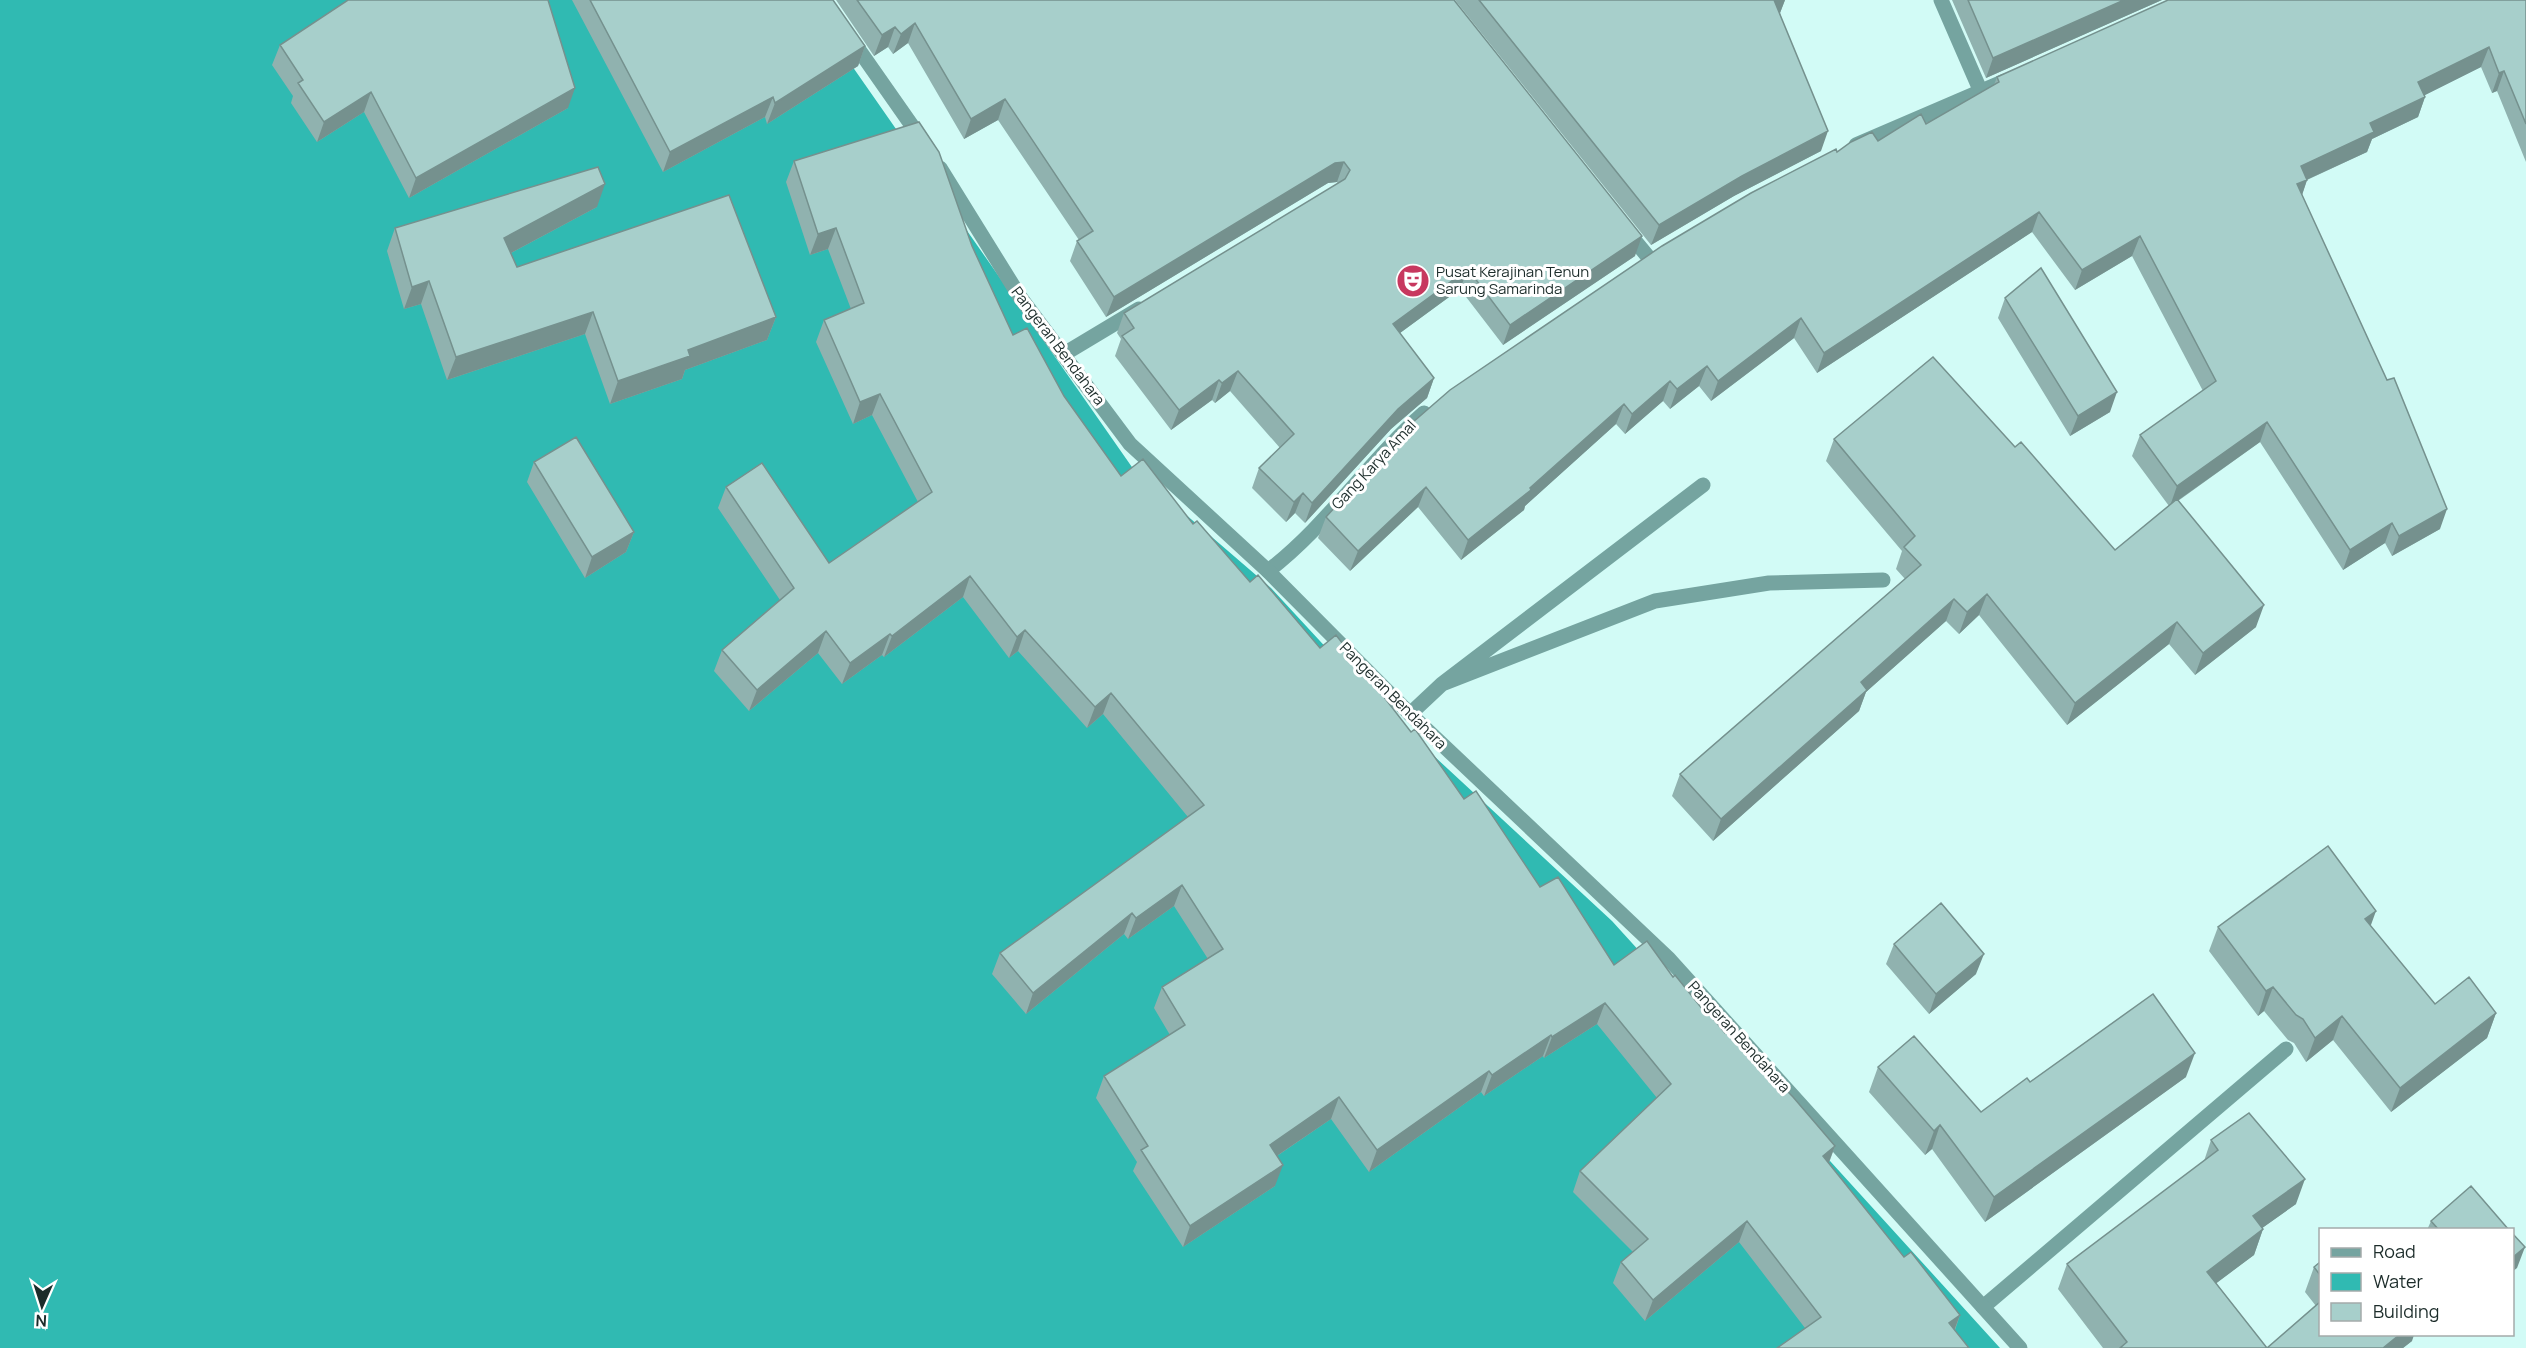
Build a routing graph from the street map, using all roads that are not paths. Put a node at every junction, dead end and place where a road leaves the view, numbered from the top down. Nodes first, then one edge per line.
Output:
1 (1941, 0) edge
2 (842, 25) edge
3 (2023, 73) edge
4 (1981, 92) junction
5 (1843, 151) edge
6 (1619, 221) edge
7 (1648, 259) edge
8 (1154, 299) edge
9 (1064, 354) junction
10 (1437, 402) edge
11 (1703, 485) dead end
12 (1268, 571) junction
13 (1883, 580) dead end
14 (1442, 684) junction
15 (1410, 714) junction
16 (2286, 1049) dead end
17 (1983, 1307) junction
18 (2020, 1348) edge

1 - 4 street
2 - 9 street, Pangeran Bendahara
3 - 4 street
4 - 5 street
6 - 7 street
8 - 9 street
9 - 12 street, Pangeran Bendahara
10 - 12 street, Gang Karya Amal
11 - 14 street
12 - 15 street, Pangeran Bendahara
13 - 14 street
14 - 15 street
15 - 17 street, Pangeran Bendahara
16 - 17 street
17 - 18 street, Pangeran Bendahara

